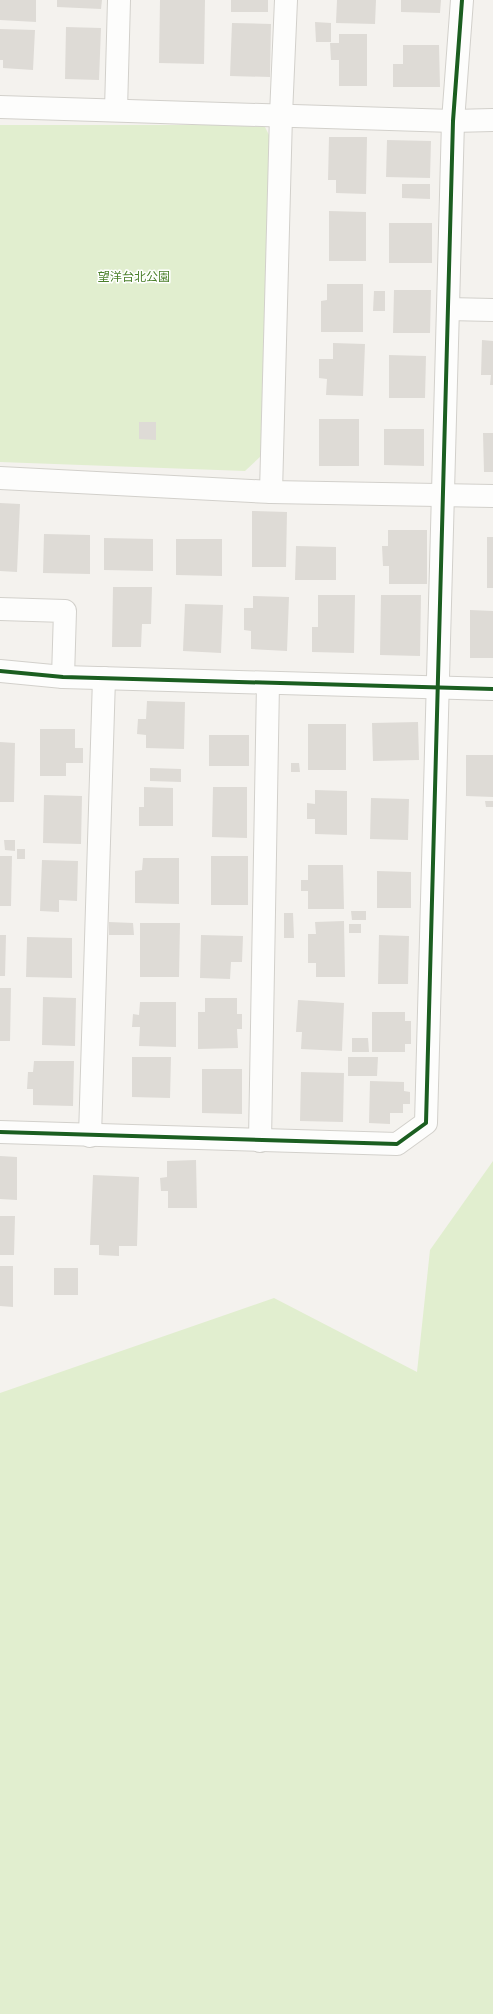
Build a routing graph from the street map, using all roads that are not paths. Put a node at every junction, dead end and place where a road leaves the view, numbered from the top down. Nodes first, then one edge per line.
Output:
1 (119, 0) edge
2 (286, 0) edge
3 (462, 0) edge
4 (0, 107) edge
5 (116, 110) junction
6 (281, 115) junction
7 (493, 120) edge
8 (453, 121) junction
9 (448, 309) junction
10 (493, 310) edge
11 (0, 478) edge
12 (271, 492) junction
13 (442, 495) junction
14 (493, 496) edge
15 (0, 609) edge
16 (0, 671) edge
17 (63, 677) junction
18 (104, 678) junction
19 (268, 683) junction
20 (438, 687) junction
21 (493, 689) edge
22 (0, 1132) edge
23 (90, 1136) junction
24 (260, 1141) junction

1 - 5 street
2 - 6 street
3 - 8 street
4 - 5 street
5 - 6 street
6 - 8 street
6 - 12 street
7 - 8 street
8 - 9 street
9 - 10 street
9 - 13 street
11 - 12 street
12 - 13 street
13 - 14 street
13 - 20 street
15 - 17 street
16 - 17 street
17 - 18 street
18 - 19 street
18 - 23 street
19 - 20 street
19 - 24 street
20 - 21 street
20 - 24 street
22 - 23 street
23 - 24 street

